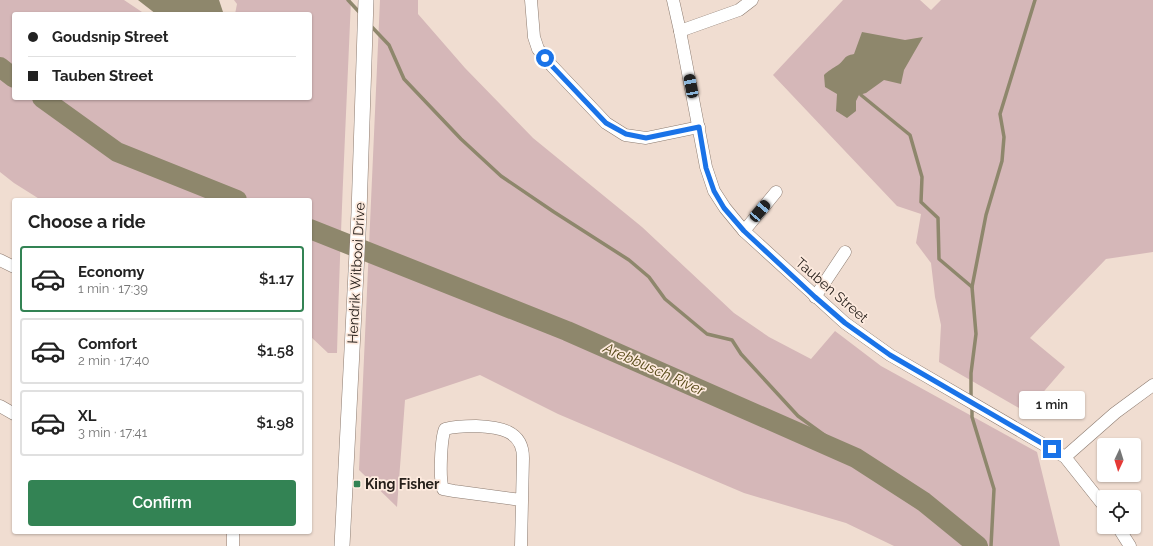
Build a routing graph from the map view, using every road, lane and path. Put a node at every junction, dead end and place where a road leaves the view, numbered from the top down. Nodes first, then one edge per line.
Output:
1 (531, 0) edge
2 (673, 0) edge
3 (752, 0) edge
4 (366, 7) edge
5 (680, 31) junction
6 (699, 127) junction
7 (776, 192) dead end
8 (744, 231) junction
9 (845, 252) dead end
10 (0, 260) edge
11 (12, 266) edge
12 (815, 297) junction
13 (1153, 385) edge
14 (0, 406) edge
15 (12, 413) edge
16 (1065, 457) junction
17 (1097, 497) edge
18 (521, 500) junction
19 (233, 534) edge
20 (1122, 534) edge
21 (232, 546) edge
22 (342, 546) edge
23 (521, 546) edge
24 (1130, 546) edge

1 - 6 street
2 - 5 street, Tauben Street
3 - 5 street
4 - 22 main road, Hendrik Witbooi Drive
5 - 6 street, Tauben Street
6 - 8 street, Tauben Street
7 - 8 street
8 - 12 street, Tauben Street
9 - 12 street
10 - 11 street
12 - 16 street, Tauben Street
13 - 16 street
14 - 15 street
16 - 17 street, Tauben Street
18 - 18 street
18 - 23 street
19 - 21 street
20 - 24 street

